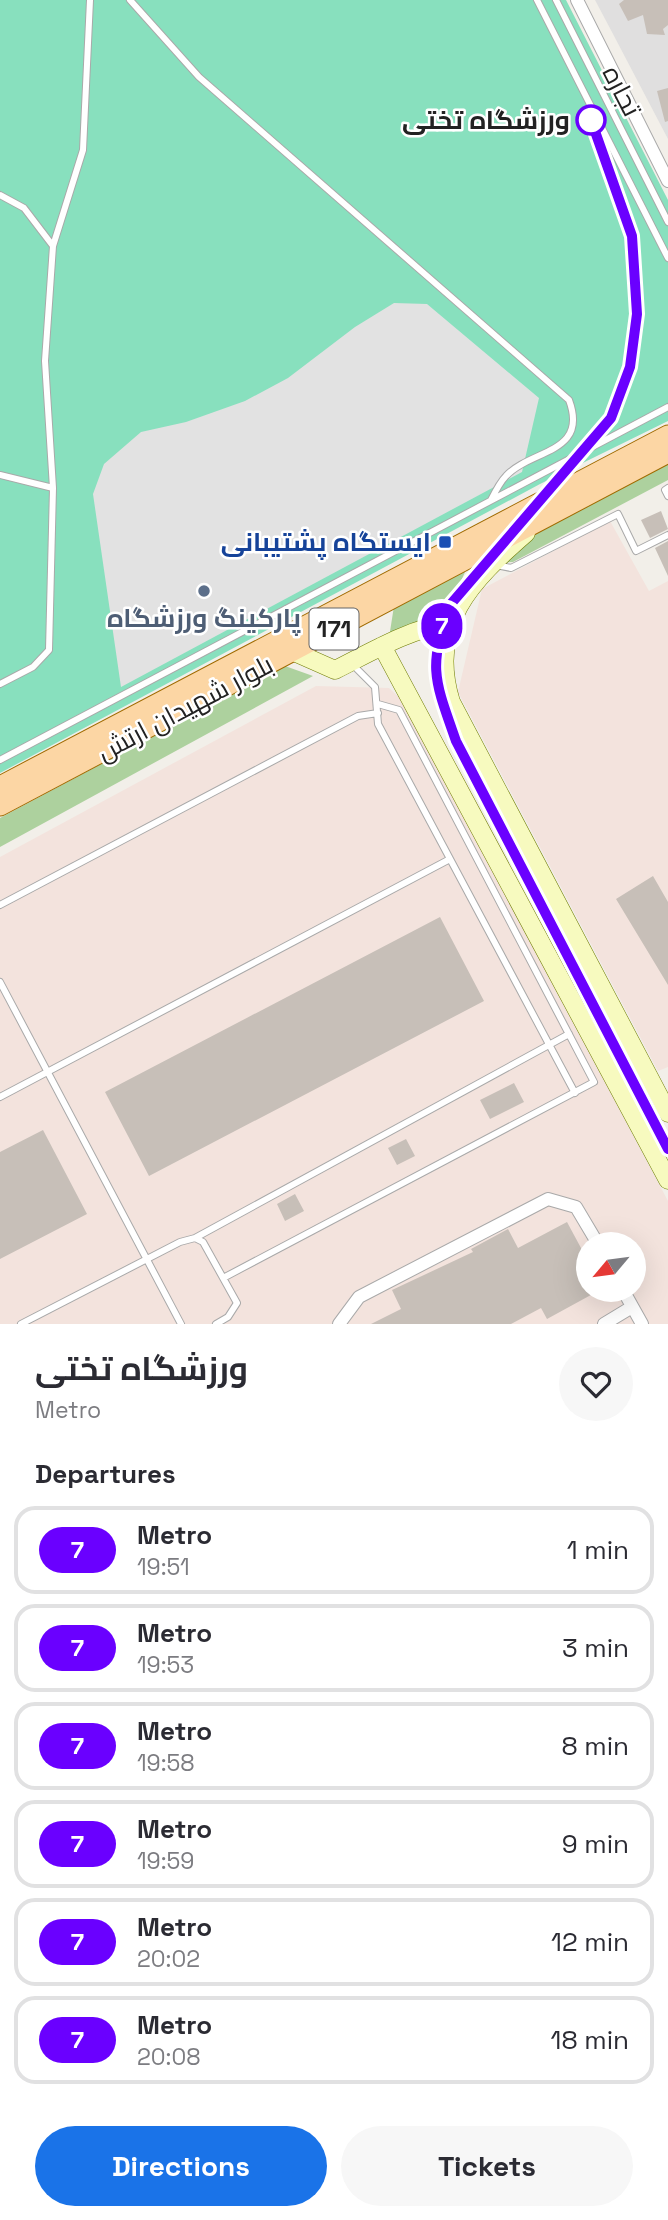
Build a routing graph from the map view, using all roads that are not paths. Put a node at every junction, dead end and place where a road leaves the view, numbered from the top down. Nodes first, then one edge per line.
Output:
1 (90, 0) edge
2 (130, 0) edge
3 (537, 0) edge
4 (556, 0) edge
5 (577, 0) edge
6 (668, 181) edge
7 (0, 195) edge
8 (668, 222) edge
9 (53, 246) junction
10 (668, 258) edge
11 (668, 407) edge
12 (668, 436) edge
13 (668, 453) edge
14 (0, 475) edge
15 (53, 488) junction
16 (668, 488) edge
17 (668, 496) edge
18 (490, 501) junction
19 (537, 522) junction
20 (668, 535) edge
21 (490, 564) junction
22 (449, 623) junction
23 (382, 646) junction
24 (292, 651) junction
25 (351, 663) junction
26 (0, 684) edge
27 (378, 704) junction
28 (378, 713) junction
29 (0, 760) edge
30 (0, 786) edge
31 (0, 806) edge
32 (450, 859) junction
33 (0, 905) edge
34 (0, 982) edge
35 (569, 1034) junction
36 (550, 1046) junction
37 (47, 1071) junction
38 (575, 1093) junction
39 (0, 1097) edge
40 (668, 1113) edge
41 (668, 1180) edge
42 (591, 1232) edge
43 (195, 1238) junction
44 (146, 1259) junction
45 (225, 1277) junction
46 (629, 1302) edge
47 (632, 1307) junction
48 (21, 1324) edge
49 (181, 1324) edge
50 (216, 1324) edge
51 (339, 1324) edge
52 (604, 1324) edge
53 (642, 1324) edge

1 - 9 lane
2 - 18 lane
3 - 10 lane
4 - 8 lane
5 - 6 street, تجاره
7 - 9 lane
9 - 15 lane
11 - 18 lane
12 - 30 main road, بلوار شهیدان ارتش / 171
13 - 19 main road, بلوار شهیدان ارتش / 171
14 - 15 lane
15 - 26 lane
16 - 17 lane
18 - 29 lane
19 - 21 main road
19 - 24 main road, بلوار شهیدان ارتش / 171
20 - 21 lane
21 - 22 main road
22 - 23 main road
22 - 40 main road
23 - 25 main road
23 - 41 main road
24 - 25 main road
24 - 31 main road, بلوار شهیدان ارتش / 171
25 - 27 lane
27 - 28 lane
27 - 35 lane
28 - 32 lane
28 - 33 lane
32 - 36 lane
32 - 37 lane
34 - 37 lane
35 - 36 lane
35 - 38 lane
36 - 38 lane
36 - 43 lane
37 - 39 lane
37 - 44 lane
38 - 45 lane
42 - 51 street
43 - 44 lane
43 - 45 lane
44 - 48 lane
44 - 49 lane
45 - 50 lane
46 - 47 street
47 - 52 street
47 - 53 street

